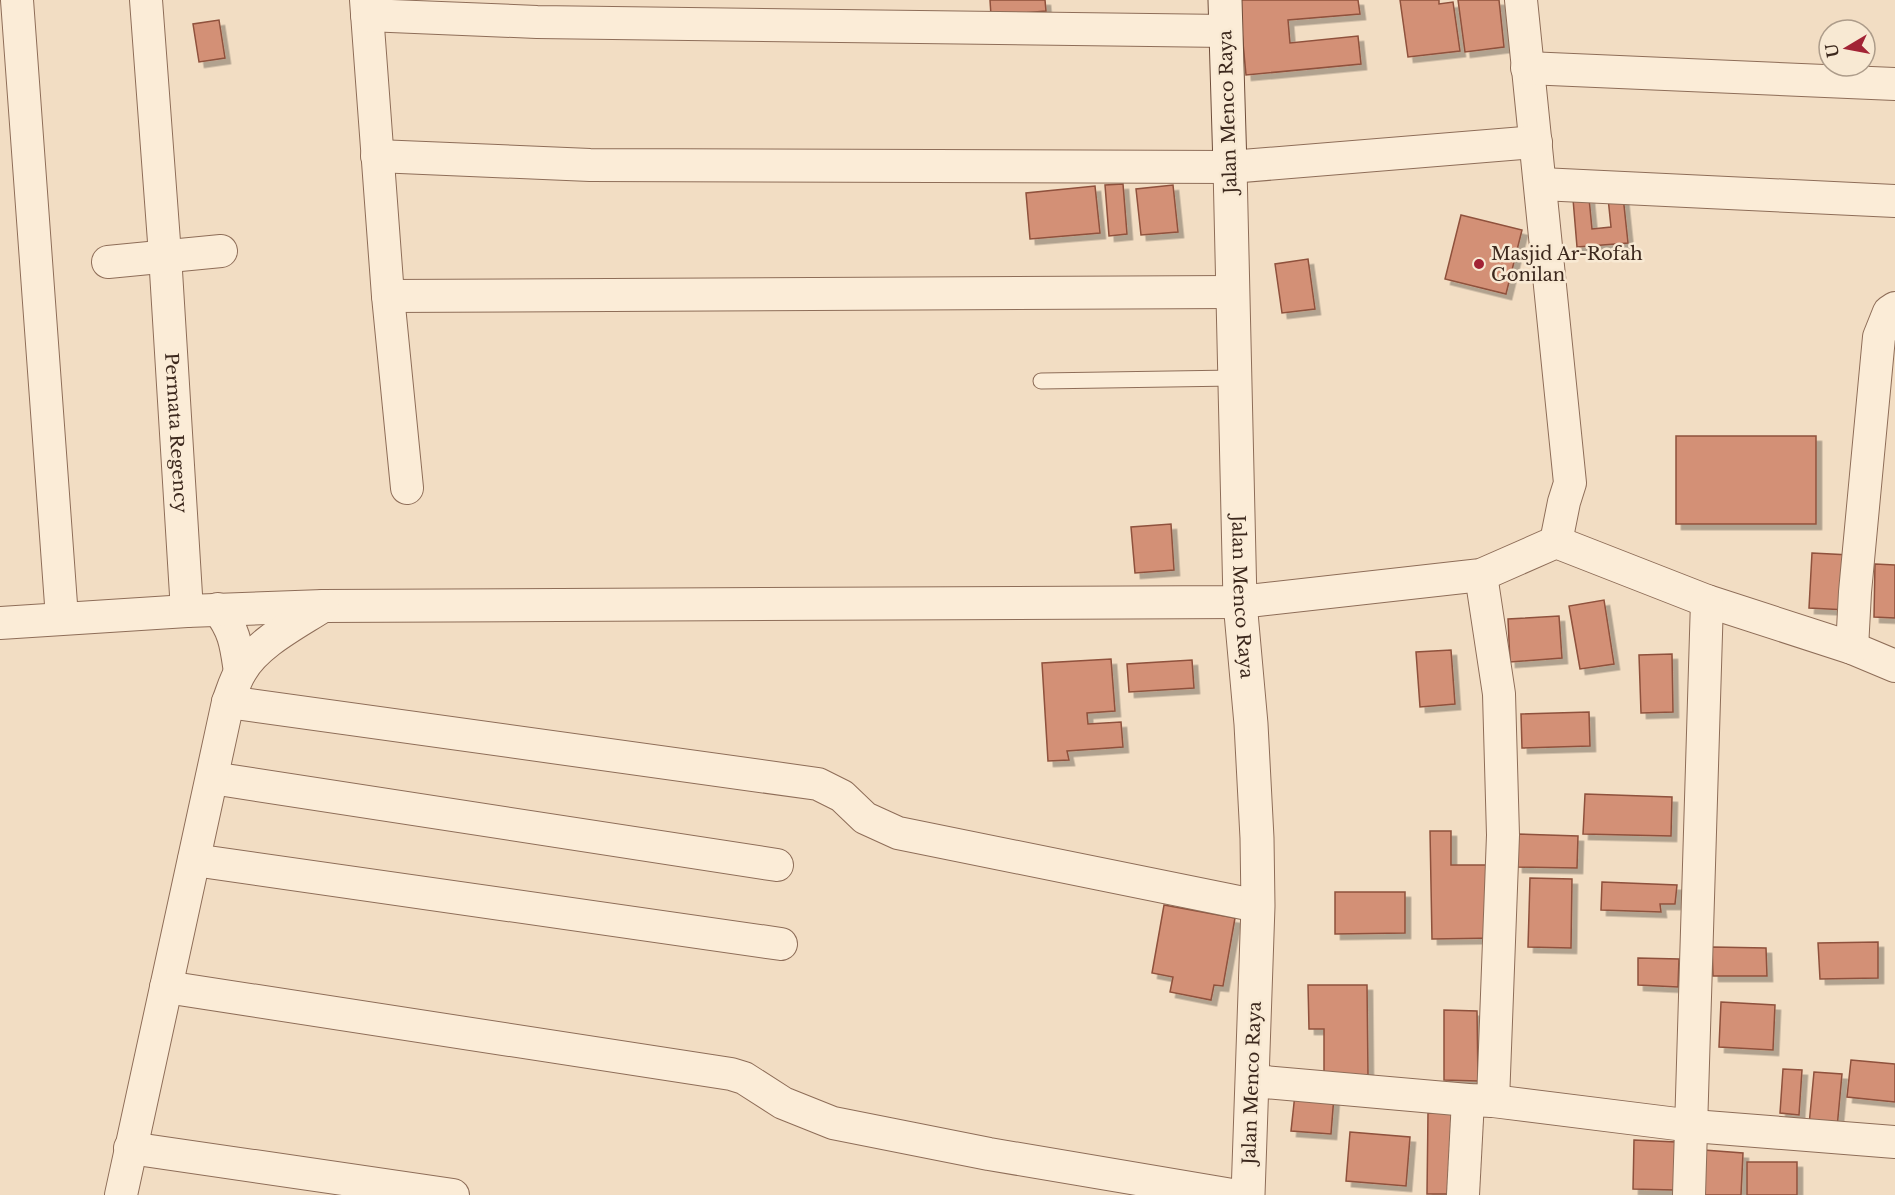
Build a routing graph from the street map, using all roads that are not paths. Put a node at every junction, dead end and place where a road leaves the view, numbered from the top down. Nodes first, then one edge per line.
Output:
1 (17, 0) edge
2 (146, 0) edge
3 (1521, 0) edge
4 (366, 8) edge
5 (1225, 16) edge
6 (1527, 68) junction
7 (1895, 84) edge
8 (1536, 141) junction
9 (377, 156) junction
10 (1230, 167) junction
11 (1541, 184) junction
12 (1895, 201) edge
13 (221, 251) dead end
14 (165, 255) junction
15 (108, 262) dead end
16 (1232, 292) junction
17 (388, 296) junction
18 (1895, 308) edge
19 (1234, 378) junction
20 (1041, 381) dead end
21 (407, 488) dead end
22 (1556, 542) junction
23 (1481, 575) junction
24 (1707, 601) junction
25 (1240, 602) junction
26 (323, 606) junction
27 (202, 610) junction
28 (62, 618) junction
29 (0, 623) edge
30 (1852, 648) junction
31 (1895, 666) edge
32 (240, 672) junction
33 (228, 702) junction
34 (212, 778) junction
35 (194, 860) junction
36 (777, 865) dead end
37 (1258, 906) junction
38 (781, 944) dead end
39 (166, 987) junction
40 (1253, 1081) junction
41 (1480, 1100) junction
42 (1693, 1126) junction
43 (1895, 1142) edge
44 (130, 1148) junction
45 (121, 1195) edge
46 (453, 1195) edge
47 (1232, 1195) edge
48 (1248, 1195) edge
49 (1463, 1195) edge
50 (1689, 1195) edge

1 - 28 street
2 - 14 street, Permata Regency
3 - 6 street
4 - 5 street
4 - 9 street
5 - 10 street, Jalan Menco Raya
6 - 7 street
6 - 8 street
8 - 10 street
8 - 11 street
9 - 10 street
9 - 17 street
10 - 16 street, Jalan Menco Raya
11 - 12 street
11 - 22 street
13 - 14 street
14 - 15 street
14 - 27 street, Permata Regency
16 - 17 street
16 - 19 street, Jalan Menco Raya
17 - 21 street
18 - 30 street
19 - 20 lane
19 - 25 street, Jalan Menco Raya
22 - 23 street
22 - 24 street
23 - 25 street
23 - 41 street
24 - 30 street
24 - 42 street
25 - 26 street
25 - 37 street, Jalan Menco Raya
26 - 27 street
26 - 32 street
27 - 28 street
27 - 32 street
28 - 29 street
30 - 31 street
32 - 33 street
33 - 34 street
33 - 37 street
34 - 35 street
34 - 36 street
35 - 38 street
35 - 39 street
37 - 40 street, Jalan Menco Raya
39 - 44 street
39 - 47 street
40 - 41 street
40 - 48 street, Jalan Menco Raya
41 - 42 street
41 - 49 street
42 - 43 street
42 - 50 street
44 - 45 street
44 - 46 street

